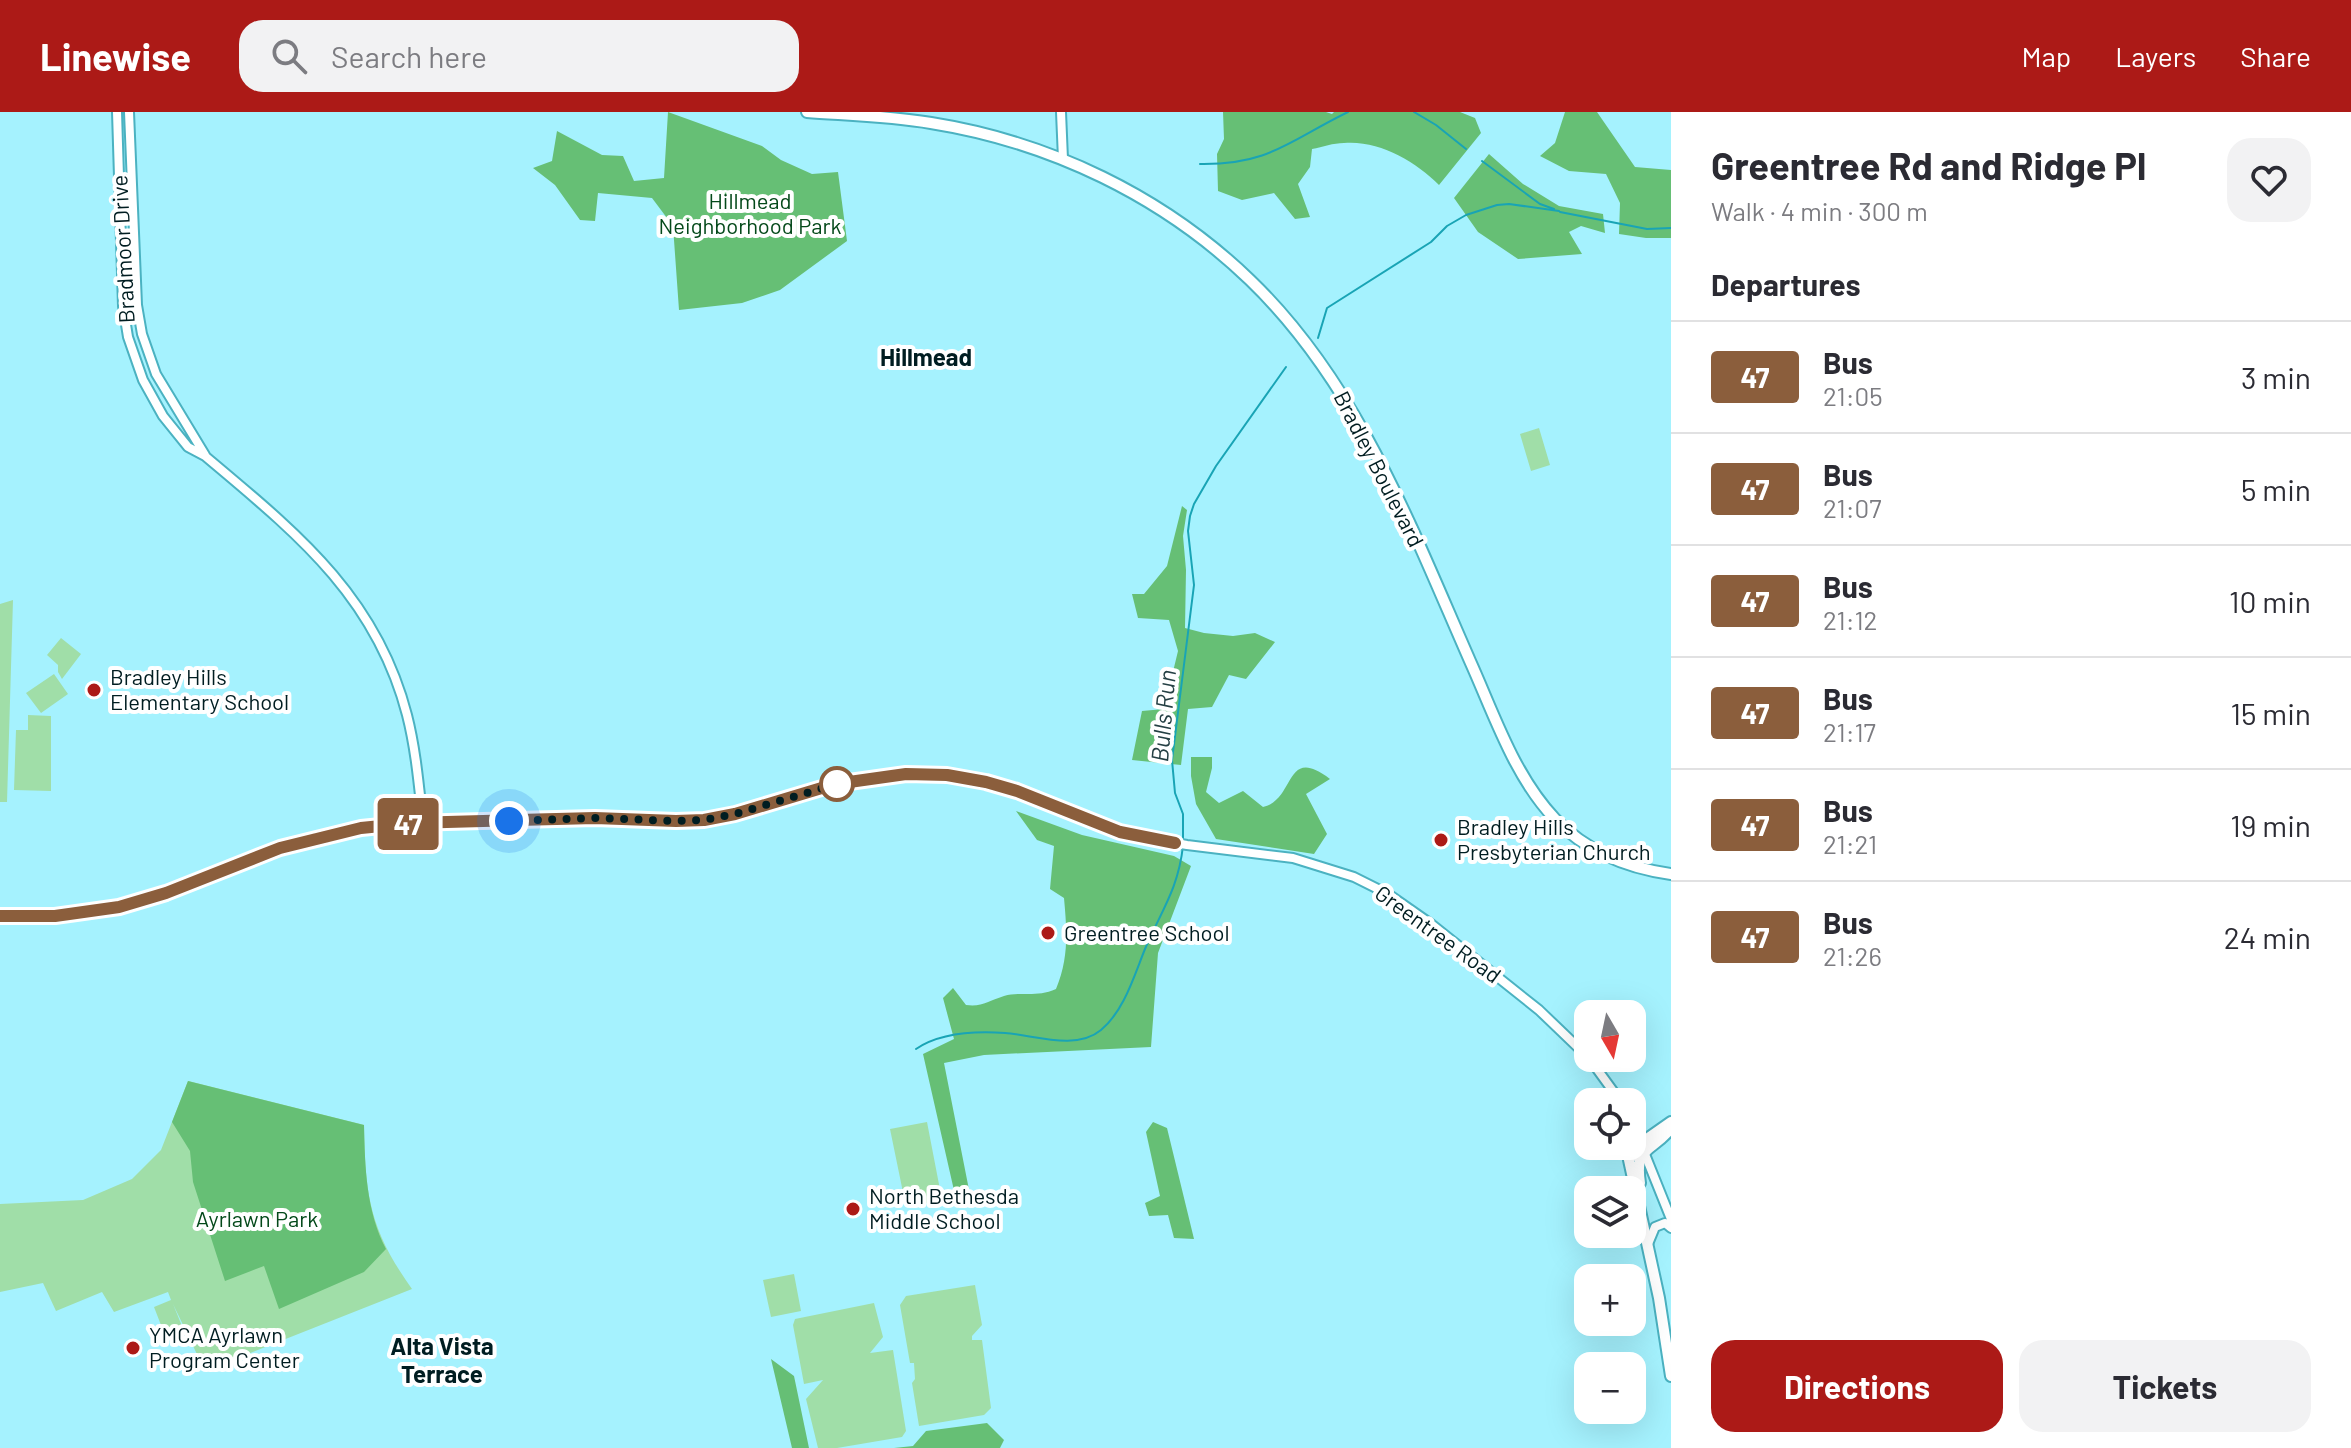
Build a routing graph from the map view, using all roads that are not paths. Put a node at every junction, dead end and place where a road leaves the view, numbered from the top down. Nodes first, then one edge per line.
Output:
1 (117, 112) edge
2 (129, 112) edge
3 (807, 112) edge
4 (1061, 112) edge
5 (1063, 159) junction
6 (205, 456) junction
7 (423, 823) junction
8 (1671, 874) edge
9 (0, 916) edge
10 (1574, 1044) edge
11 (1671, 1125) edge
12 (1646, 1144) edge
13 (1646, 1154) edge
14 (1629, 1160) edge
15 (1633, 1176) edge
16 (1671, 1219) edge
17 (1671, 1228) edge
18 (1646, 1238) edge
19 (1647, 1244) junction
20 (1671, 1376) edge

1 - 6 street, Bradmoor Drive
2 - 6 street, Bradmoor Drive
3 - 5 main road, Bradley Boulevard
4 - 5 street
5 - 8 main road, Bradley Boulevard
6 - 7 street, Bradmoor Drive
7 - 9 street, Greentree Road
7 - 10 street, Greentree Road
11 - 12 main road
13 - 16 street
14 - 15 main road
17 - 19 street
18 - 19 main road
19 - 20 main road

